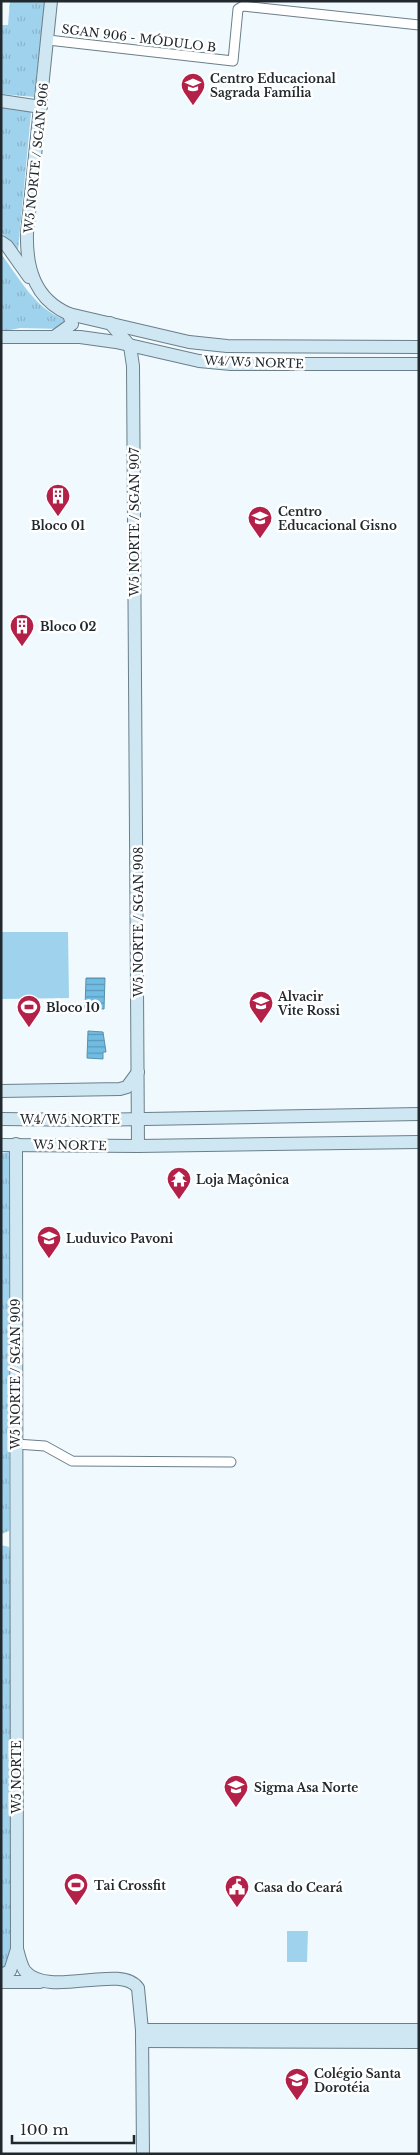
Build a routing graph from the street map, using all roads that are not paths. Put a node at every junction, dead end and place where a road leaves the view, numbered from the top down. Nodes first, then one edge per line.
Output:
1 (51, 1) edge
2 (419, 25) edge
3 (48, 40) junction
4 (1, 100) edge
5 (41, 107) junction
6 (1, 242) edge
7 (36, 287) junction
8 (69, 314) junction
9 (110, 323) junction
10 (1, 337) edge
11 (54, 337) junction
12 (130, 346) junction
13 (419, 347) edge
14 (419, 364) edge
15 (136, 698) joint
16 (138, 1072) junction
17 (1, 1091) edge
18 (419, 1114) edge
19 (1, 1119) edge
20 (138, 1119) junction
21 (419, 1142) edge
22 (16, 1144) junction
23 (1, 1145) edge
24 (138, 1146) junction
25 (16, 1444) junction
26 (230, 1462) dead end
27 (1, 1537) edge
28 (15, 1537) junction
29 (16, 1604) joint
30 (17, 1949) junction
31 (1, 1975) edge
32 (1, 1982) edge
33 (42, 1982) junction
34 (419, 2030) edge
35 (142, 2036) junction
36 (419, 2042) edge
37 (143, 2154) edge

1 - 3 main road, W5 NORTE / SGAN 906
2 - 3 street, SGAN 906 - MÓDULO B
3 - 5 main road, W5 NORTE / SGAN 906
4 - 5 main road
5 - 7 main road, W5 NORTE / SGAN 906
6 - 7 main road
7 - 8 main road, W5 NORTE / SGAN 906
8 - 9 main road, W5 NORTE / SGAN 906
8 - 11 main road
9 - 12 main road
9 - 13 main road, W4/W5 NORTE
10 - 11 main road, W4/W5 NORTE
11 - 12 main road, W4/W5 NORTE
12 - 14 main road, W4/W5 NORTE
12 - 15 main road, W5 NORTE / SGAN 907
15 - 16 main road, W5 NORTE / SGAN 908
16 - 17 main road
16 - 20 main road, W5 NORTE / SGAN 908
18 - 20 main road, W4/W5 NORTE
19 - 20 main road, W4/W5 NORTE
20 - 24 main road, W5 NORTE / SGAN 908
21 - 24 main road, W5 NORTE
22 - 23 main road, W5 NORTE
22 - 24 main road, W5 NORTE
22 - 25 main road, W5 NORTE / SGAN 909
25 - 26 street
25 - 28 main road, W5 NORTE / SGAN 909
27 - 28 main road
28 - 29 main road, W5 NORTE / SGAN 909
29 - 30 main road, W5 NORTE
30 - 31 main road, W5 NORTE
30 - 33 main road, W5 NORTE
32 - 33 main road
33 - 35 main road
34 - 35 main road
35 - 36 main road
35 - 37 main road

